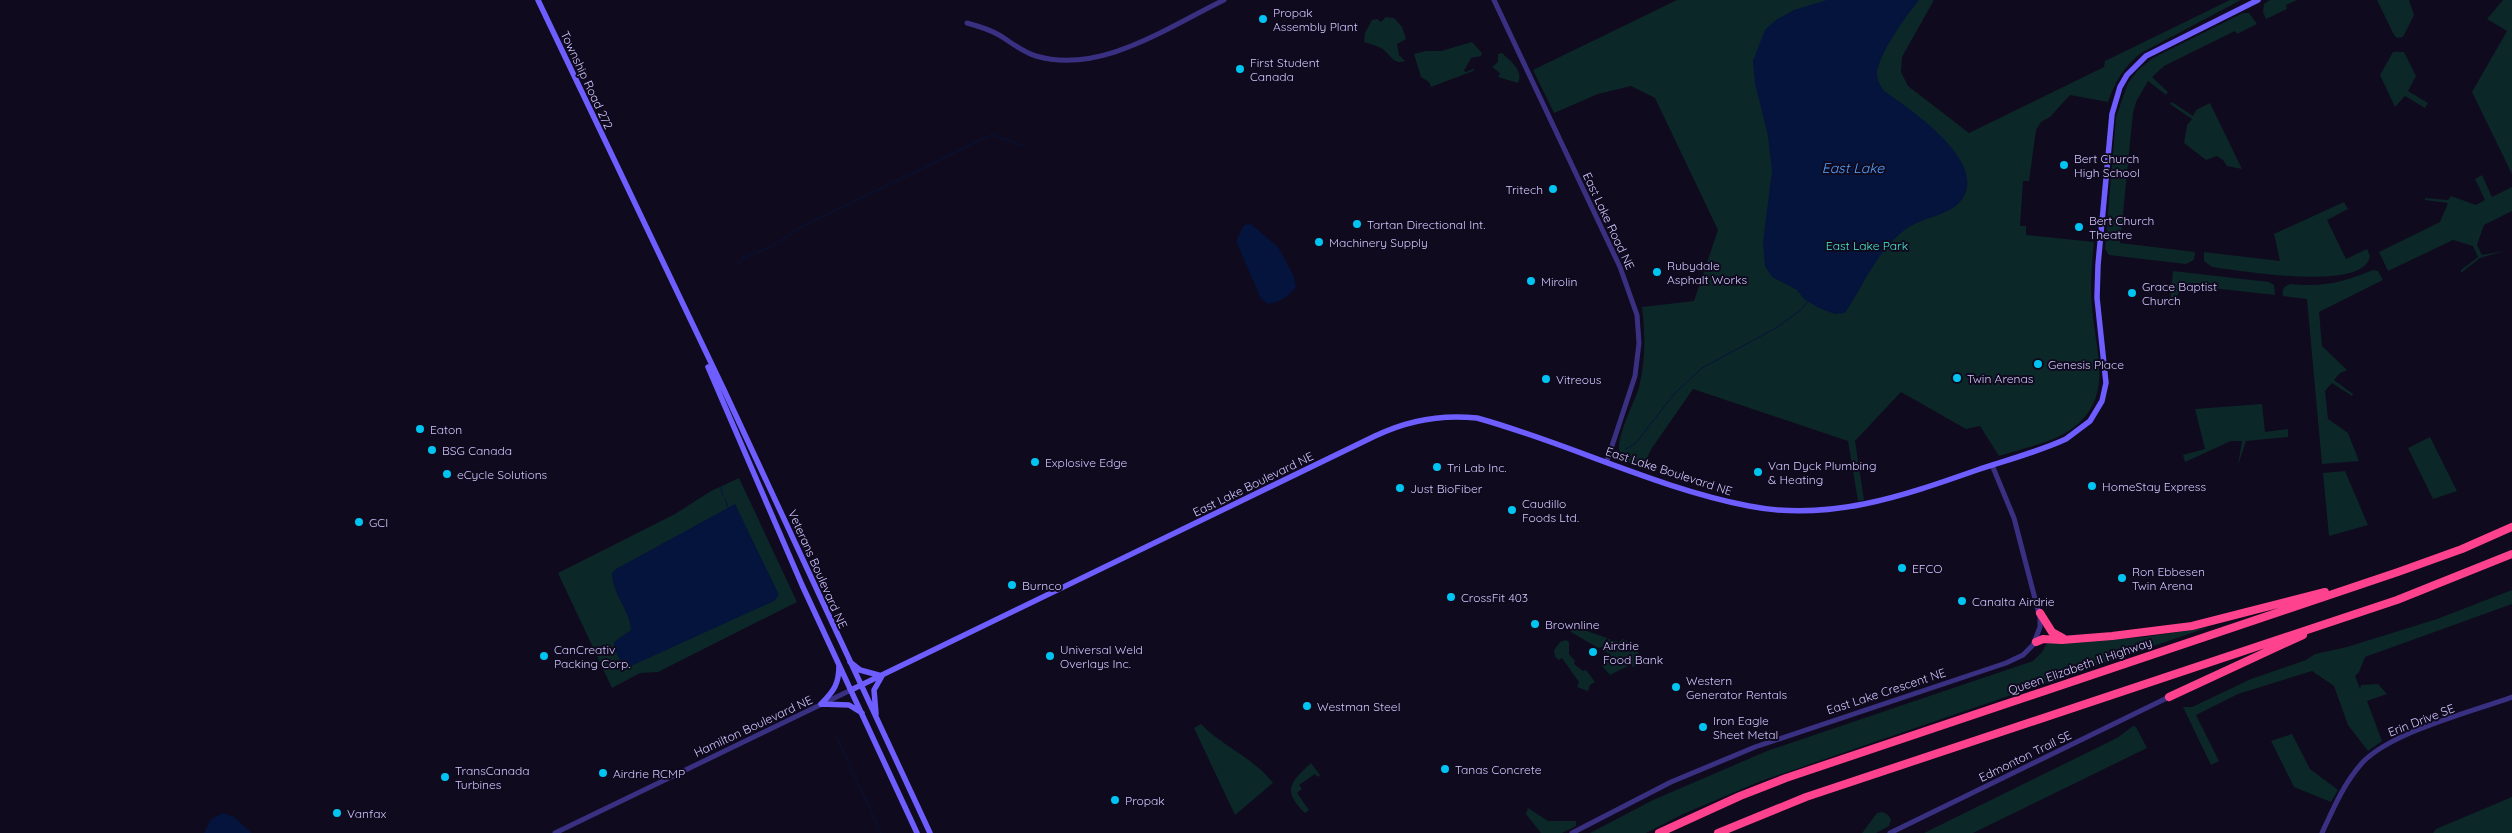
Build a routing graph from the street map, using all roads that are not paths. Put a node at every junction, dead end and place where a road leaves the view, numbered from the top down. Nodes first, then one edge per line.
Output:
1 (538, 0) edge
2 (1224, 0) edge
3 (1494, 0) edge
4 (2255, 1) edge
5 (967, 22) dead end
6 (618, 168) joint
7 (687, 314) junction
8 (1607, 461) junction
9 (1992, 466) junction
10 (2512, 527) edge
11 (2512, 554) edge
12 (2342, 590) junction
13 (2040, 613) junction
14 (2333, 621) junction
15 (2075, 639) junction
16 (2036, 642) junction
17 (848, 660) junction
18 (838, 663) junction
19 (882, 676) junction
20 (860, 686) junction
21 (851, 690) junction
22 (2169, 697) joint
23 (2512, 697) edge
24 (821, 704) junction
25 (863, 714) junction
26 (877, 720) junction
27 (1902, 830) edge
28 (555, 833) edge
29 (917, 833) edge
30 (930, 833) edge
31 (1572, 833) edge
32 (1659, 833) edge
33 (1718, 833) edge
34 (1890, 833) edge
35 (2322, 833) edge

1 - 6 main road, Township Road 272
2 - 5 street
3 - 8 street, East Lake Road NE
4 - 9 main road, East Lake Boulevard NE
6 - 7 main road, Veterans Boulevard NE
7 - 17 main road, Veterans Boulevard NE
7 - 18 main road, Veterans Boulevard NE
8 - 9 main road, East Lake Boulevard NE
8 - 19 main road, East Lake Boulevard NE
9 - 13 street
10 - 12 highway, Queen Elizabeth II Highway
11 - 14 highway
12 - 15 highway
12 - 32 highway, Queen Elizabeth II Highway
13 - 15 highway
13 - 16 street
14 - 22 highway
14 - 33 highway
15 - 16 highway
16 - 31 street, East Lake Crescent NE
17 - 19 main road
17 - 20 main road, Veterans Boulevard NE
18 - 21 main road, Veterans Boulevard NE
18 - 24 main road
19 - 20 main road, East Lake Boulevard NE
19 - 26 main road
20 - 21 main road, East Lake Boulevard NE
20 - 26 main road, Veterans Boulevard NE
21 - 24 street, Hamilton Boulevard NE
21 - 25 main road, Veterans Boulevard NE
22 - 27 street, Edmonton Trail SE
23 - 35 street, Erin Drive SE
24 - 25 main road
24 - 28 street, Hamilton Boulevard NE
25 - 29 main road, Veterans Boulevard NE
26 - 30 main road, Veterans Boulevard NE
27 - 34 street, Edmonton Trail SE

